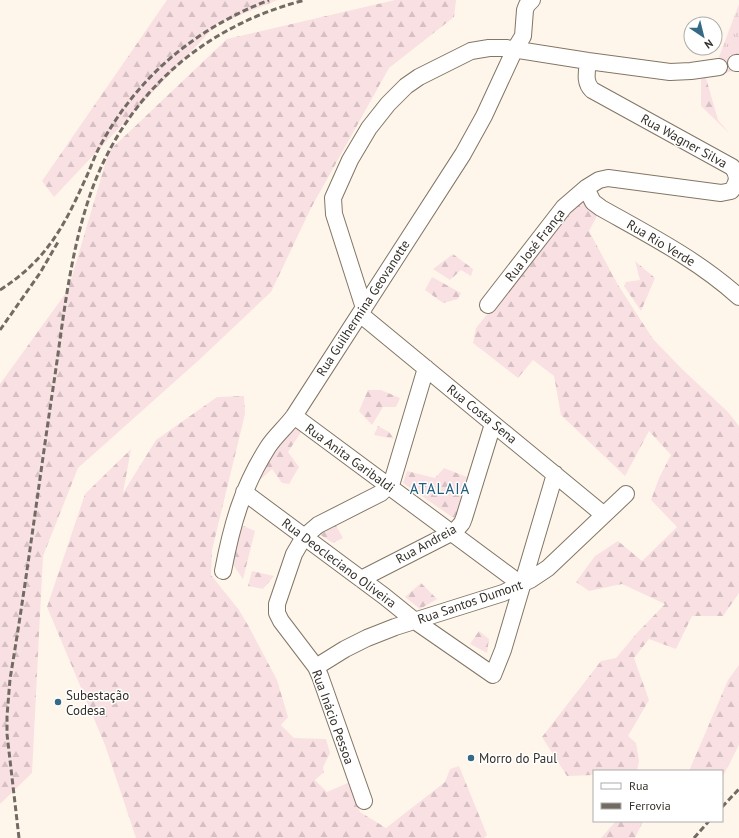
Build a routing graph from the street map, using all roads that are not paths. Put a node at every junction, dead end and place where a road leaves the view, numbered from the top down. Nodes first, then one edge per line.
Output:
1 (532, 0) edge
2 (515, 49) junction
3 (588, 61) junction
4 (719, 67) dead end
5 (586, 188) junction
6 (739, 297) edge
7 (488, 305) dead end
8 (362, 311) junction
9 (426, 368) junction
10 (294, 416) junction
11 (493, 424) junction
12 (555, 474) junction
13 (389, 487) junction
14 (244, 492) junction
15 (626, 494) dead end
16 (604, 515) junction
17 (451, 532) junction
18 (304, 537) junction
19 (223, 571) dead end
20 (361, 579) junction
21 (522, 585) junction
22 (415, 621) junction
23 (316, 668) junction
24 (364, 801) dead end

1 - 2 street, Rua Guilhermina Geovanotte
2 - 3 street
2 - 8 street, Rua Guilhermina Geovanotte
2 - 8 street
3 - 4 street
3 - 5 street, Rua Wagner Silva
5 - 6 street, Rua Rio Verde
5 - 7 street, Rua José França
8 - 9 street, Rua Costa Sena
8 - 10 street, Rua Guilhermina Geovanotte
9 - 11 street, Rua Costa Sena
9 - 13 street
10 - 13 street, Rua Anita Garibaldi
10 - 14 street, Rua Guilhermina Geovanotte
11 - 12 street, Rua Costa Sena
11 - 17 street, Rua Andreia
12 - 16 street, Rua Costa Sena
12 - 21 street
13 - 17 street, Rua Anita Garibaldi
13 - 18 street, Rua Inácio Pessoa
14 - 18 street, Rua Deocleciano Oliveira
14 - 19 street, Rua Guilhermina Geovanotte
15 - 16 street, Rua Santos Dumont
16 - 21 street, Rua Santos Dumont
17 - 20 street, Rua Andreia
17 - 21 street, Rua Anita Garibaldi
18 - 20 street, Rua Deocleciano Oliveira
18 - 23 street, Rua Inácio Pessoa
20 - 22 street, Rua Deocleciano Oliveira
21 - 22 street, Rua Santos Dumont
21 - 22 street, Rua Deocleciano Oliveira
22 - 23 street, Rua Santos Dumont
23 - 24 street, Rua Inácio Pessoa

